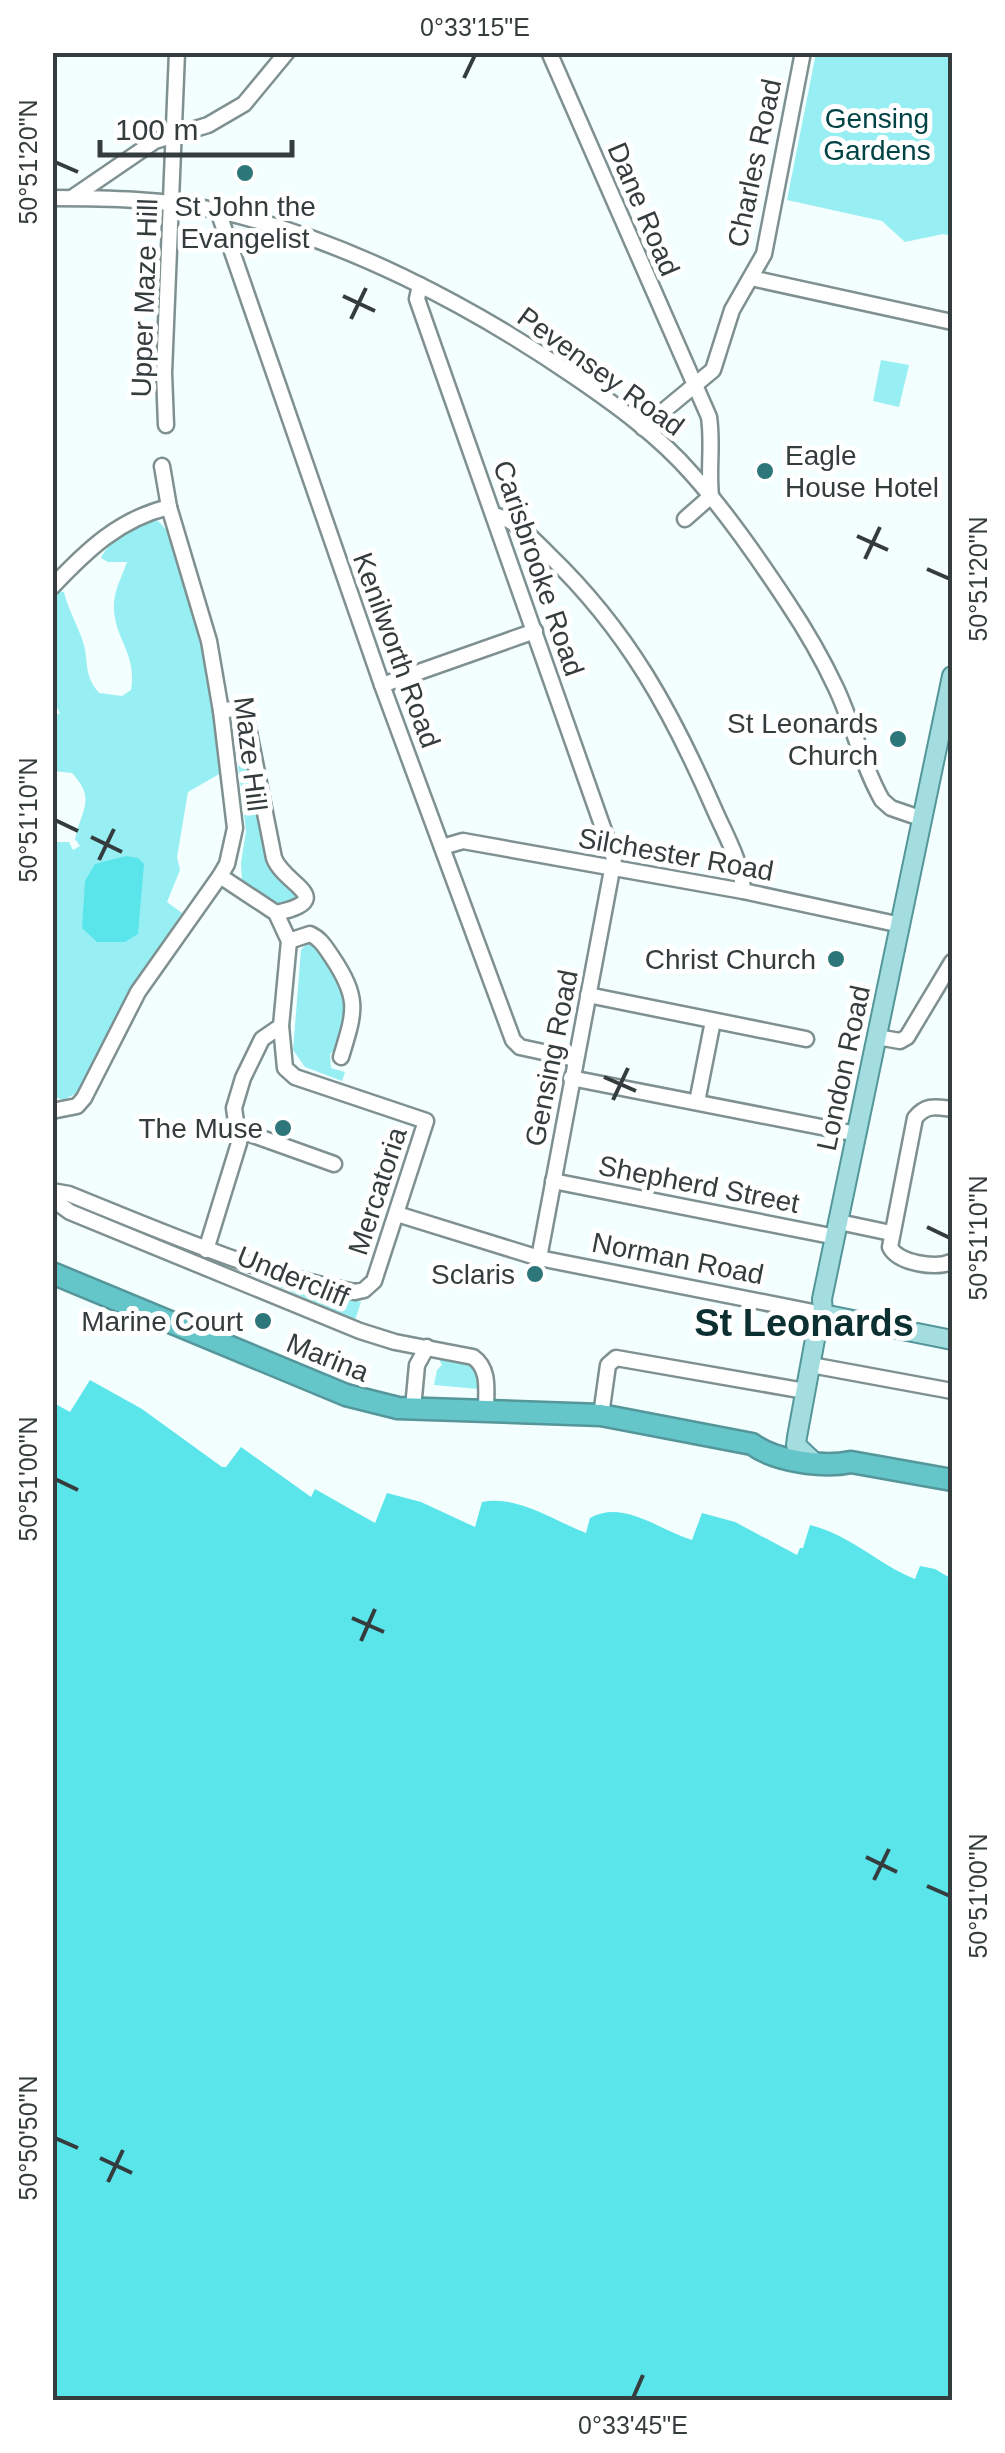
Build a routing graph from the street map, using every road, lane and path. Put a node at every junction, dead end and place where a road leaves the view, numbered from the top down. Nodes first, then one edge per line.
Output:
1 (177, 52) edge
2 (287, 52) edge
3 (549, 52) edge
4 (803, 52) edge
5 (175, 135) junction
6 (52, 198) edge
7 (71, 198) junction
8 (172, 204) junction
9 (218, 211) junction
10 (750, 278) junction
11 (420, 285) junction
12 (952, 322) edge
13 (695, 384) junction
14 (166, 424) dead end
15 (643, 428) junction
16 (162, 466) dead end
17 (710, 496) junction
18 (170, 507) junction
19 (494, 515) junction
20 (685, 519) dead end
21 (52, 587) edge
22 (534, 631) junction
23 (952, 676) edge
24 (382, 685) junction
25 (221, 711) junction
26 (923, 818) junction
27 (442, 847) junction
28 (614, 868) junction
29 (220, 876) junction
30 (743, 890) junction
31 (276, 913) junction
32 (901, 925) junction
33 (289, 941) junction
34 (952, 962) edge
35 (588, 996) junction
36 (712, 1021) junction
37 (281, 1026) junction
38 (806, 1038) dead end
39 (878, 1038) junction
40 (341, 1057) dead end
41 (575, 1059) junction
42 (572, 1078) junction
43 (697, 1102) junction
44 (952, 1110) edge
45 (52, 1111) edge
46 (236, 1129) junction
47 (857, 1134) junction
48 (334, 1164) dead end
49 (553, 1181) junction
50 (52, 1192) edge
51 (397, 1214) junction
52 (838, 1229) junction
53 (891, 1233) junction
54 (206, 1250) junction
55 (539, 1258) junction
56 (951, 1262) edge
57 (52, 1273) edge
58 (823, 1314) junction
59 (952, 1340) edge
60 (427, 1347) junction
61 (811, 1365) junction
62 (805, 1391) junction
63 (952, 1391) edge
64 (413, 1408) junction
65 (486, 1409) junction
66 (600, 1415) junction
67 (752, 1444) junction
68 (796, 1445) junction
69 (814, 1462) junction
70 (851, 1462) junction
71 (952, 1480) edge

1 - 5 street, Upper Maze Hill
2 - 5 street
3 - 13 street, Dane Road
4 - 10 street, Charles Road
5 - 7 street
5 - 8 street, Upper Maze Hill
6 - 7 street, Pevensey Road
7 - 8 street, Pevensey Road
8 - 9 street, Pevensey Road
8 - 14 street, Upper Maze Hill
9 - 11 street, Pevensey Road
9 - 24 street, Kenilworth Road
10 - 12 street
10 - 13 street, Charles Road
11 - 15 street, Pevensey Road
11 - 19 street, Carisbrooke Road
13 - 15 street, Charles Road
13 - 17 street
15 - 17 street, Pevensey Road
16 - 18 street, Maze Hill
17 - 20 street
17 - 26 street, Pevensey Road
18 - 21 street
18 - 25 street, Maze Hill
19 - 22 street, Carisbrooke Road
19 - 30 street
22 - 24 street
22 - 28 street, Carisbrooke Road
23 - 26 main road, London Road
24 - 27 street, Kenilworth Road
25 - 29 street, Maze Hill
25 - 31 street
26 - 32 main road, London Road
27 - 28 street, Silchester Road
27 - 41 street, Kenilworth Road
28 - 30 street, Silchester Road
28 - 35 street, Gensing Road
29 - 31 street
29 - 45 street, Maze Hill
30 - 32 street, Silchester Road
31 - 33 street
32 - 39 main road, London Road
33 - 37 street
33 - 40 street
34 - 39 street
35 - 36 street
35 - 41 street, Gensing Road
36 - 38 street
36 - 43 street
37 - 46 street
37 - 51 street, Mercatoria
39 - 47 main road, London Road
41 - 42 street, Gensing Road
42 - 43 street
42 - 49 street, Gensing Road
43 - 47 street
44 - 53 street
46 - 48 street
46 - 54 street
47 - 52 main road, London Road
49 - 52 street, Shepherd Street
49 - 55 street, Gensing Road
50 - 54 street
50 - 60 street, Undercliff
51 - 54 street, Mercatoria
51 - 55 street, Norman Road
52 - 53 street, Shepherd Street
52 - 58 main road, London Road
53 - 56 street
55 - 58 street, Norman Road
57 - 64 highway, Marina
58 - 59 main road, Norman Road
58 - 61 main road, London Road
60 - 64 street
60 - 65 street, Undercliff
61 - 62 main road, London Road
61 - 63 street
62 - 66 street
62 - 68 main road, London Road
64 - 65 highway, Marina
65 - 66 highway, Marina
66 - 67 highway, Marina
67 - 68 highway
67 - 69 highway
68 - 69 main road
68 - 70 highway
69 - 70 highway
70 - 71 highway

